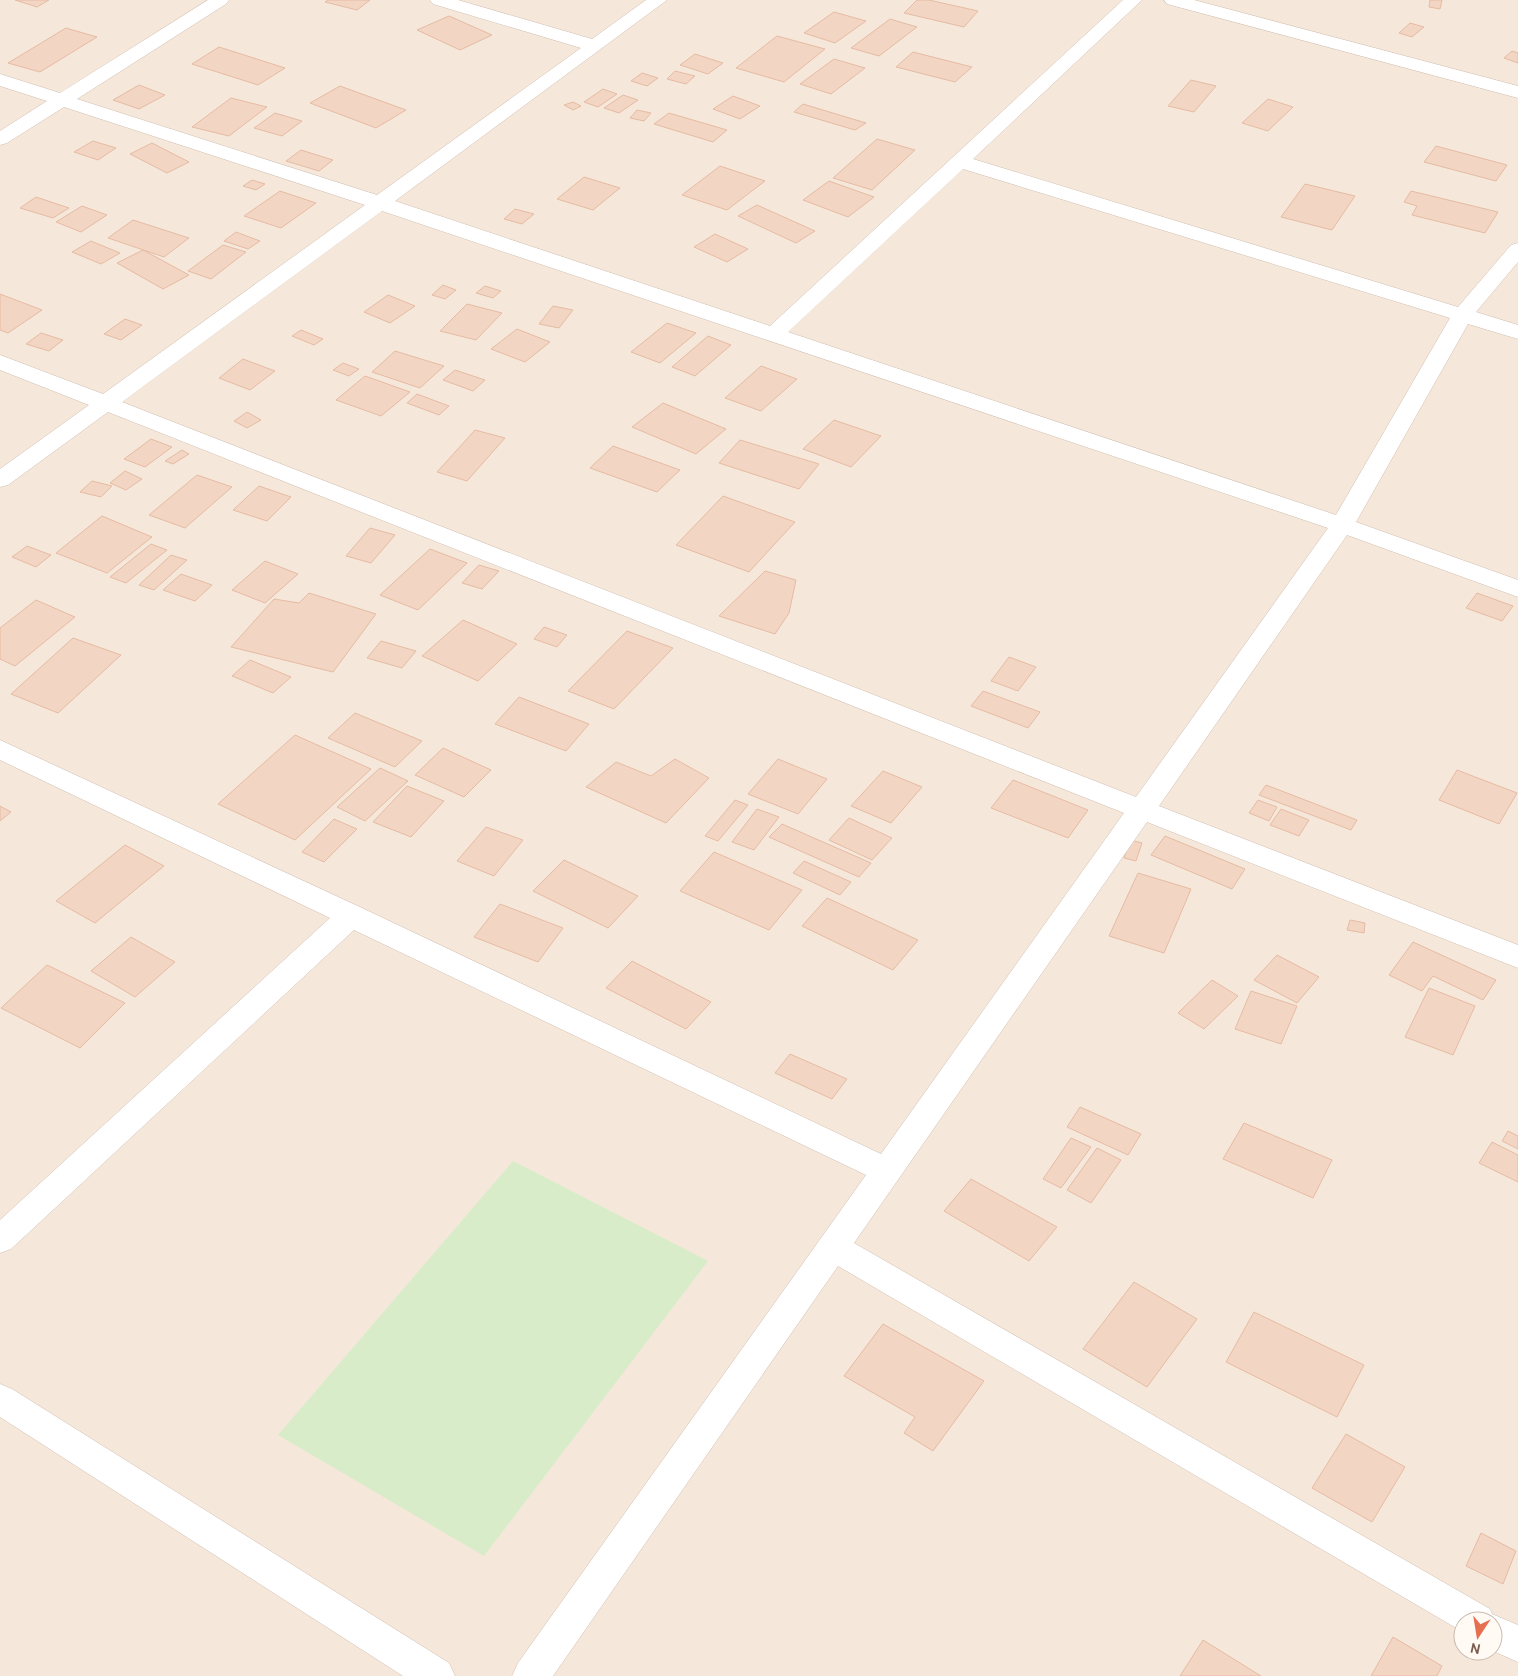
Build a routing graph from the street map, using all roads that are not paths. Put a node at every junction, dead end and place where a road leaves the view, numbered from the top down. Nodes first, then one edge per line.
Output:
1 (220, 0) edge
2 (438, 0) edge
3 (658, 0) edge
4 (1133, 0) edge
5 (1173, 0) edge
6 (596, 46) junction
7 (0, 80) edge
8 (1518, 92) edge
9 (64, 100) junction
10 (0, 139) edge
11 (959, 161) junction
12 (380, 203) junction
13 (1518, 249) edge
14 (1462, 315) junction
15 (1518, 332) edge
16 (773, 334) junction
17 (0, 362) edge
18 (106, 402) junction
19 (0, 480) edge
20 (1342, 525) junction
21 (1518, 589) edge
22 (0, 749) edge
23 (1141, 810) junction
24 (352, 915) junction
25 (1518, 957) edge
26 (887, 1171) junction
27 (0, 1240) edge
28 (833, 1247) junction
29 (0, 1398) edge
30 (1459, 1611) edge
31 (1503, 1636) edge
32 (1518, 1645) edge
33 (436, 1676) edge
34 (530, 1676) edge

1 - 9 street
2 - 6 street
3 - 6 street
4 - 11 street
5 - 8 street
6 - 12 street
7 - 9 street
9 - 10 street
9 - 12 street
11 - 14 street
11 - 16 street
12 - 16 street
12 - 18 street
13 - 14 street
14 - 15 street
14 - 20 street
16 - 20 street
17 - 18 street
18 - 19 street
18 - 23 street
20 - 21 street
20 - 23 street
22 - 24 street
23 - 25 street
23 - 26 street
24 - 26 street
24 - 27 street
26 - 28 street
28 - 30 street
28 - 34 street
29 - 33 street
31 - 32 street

